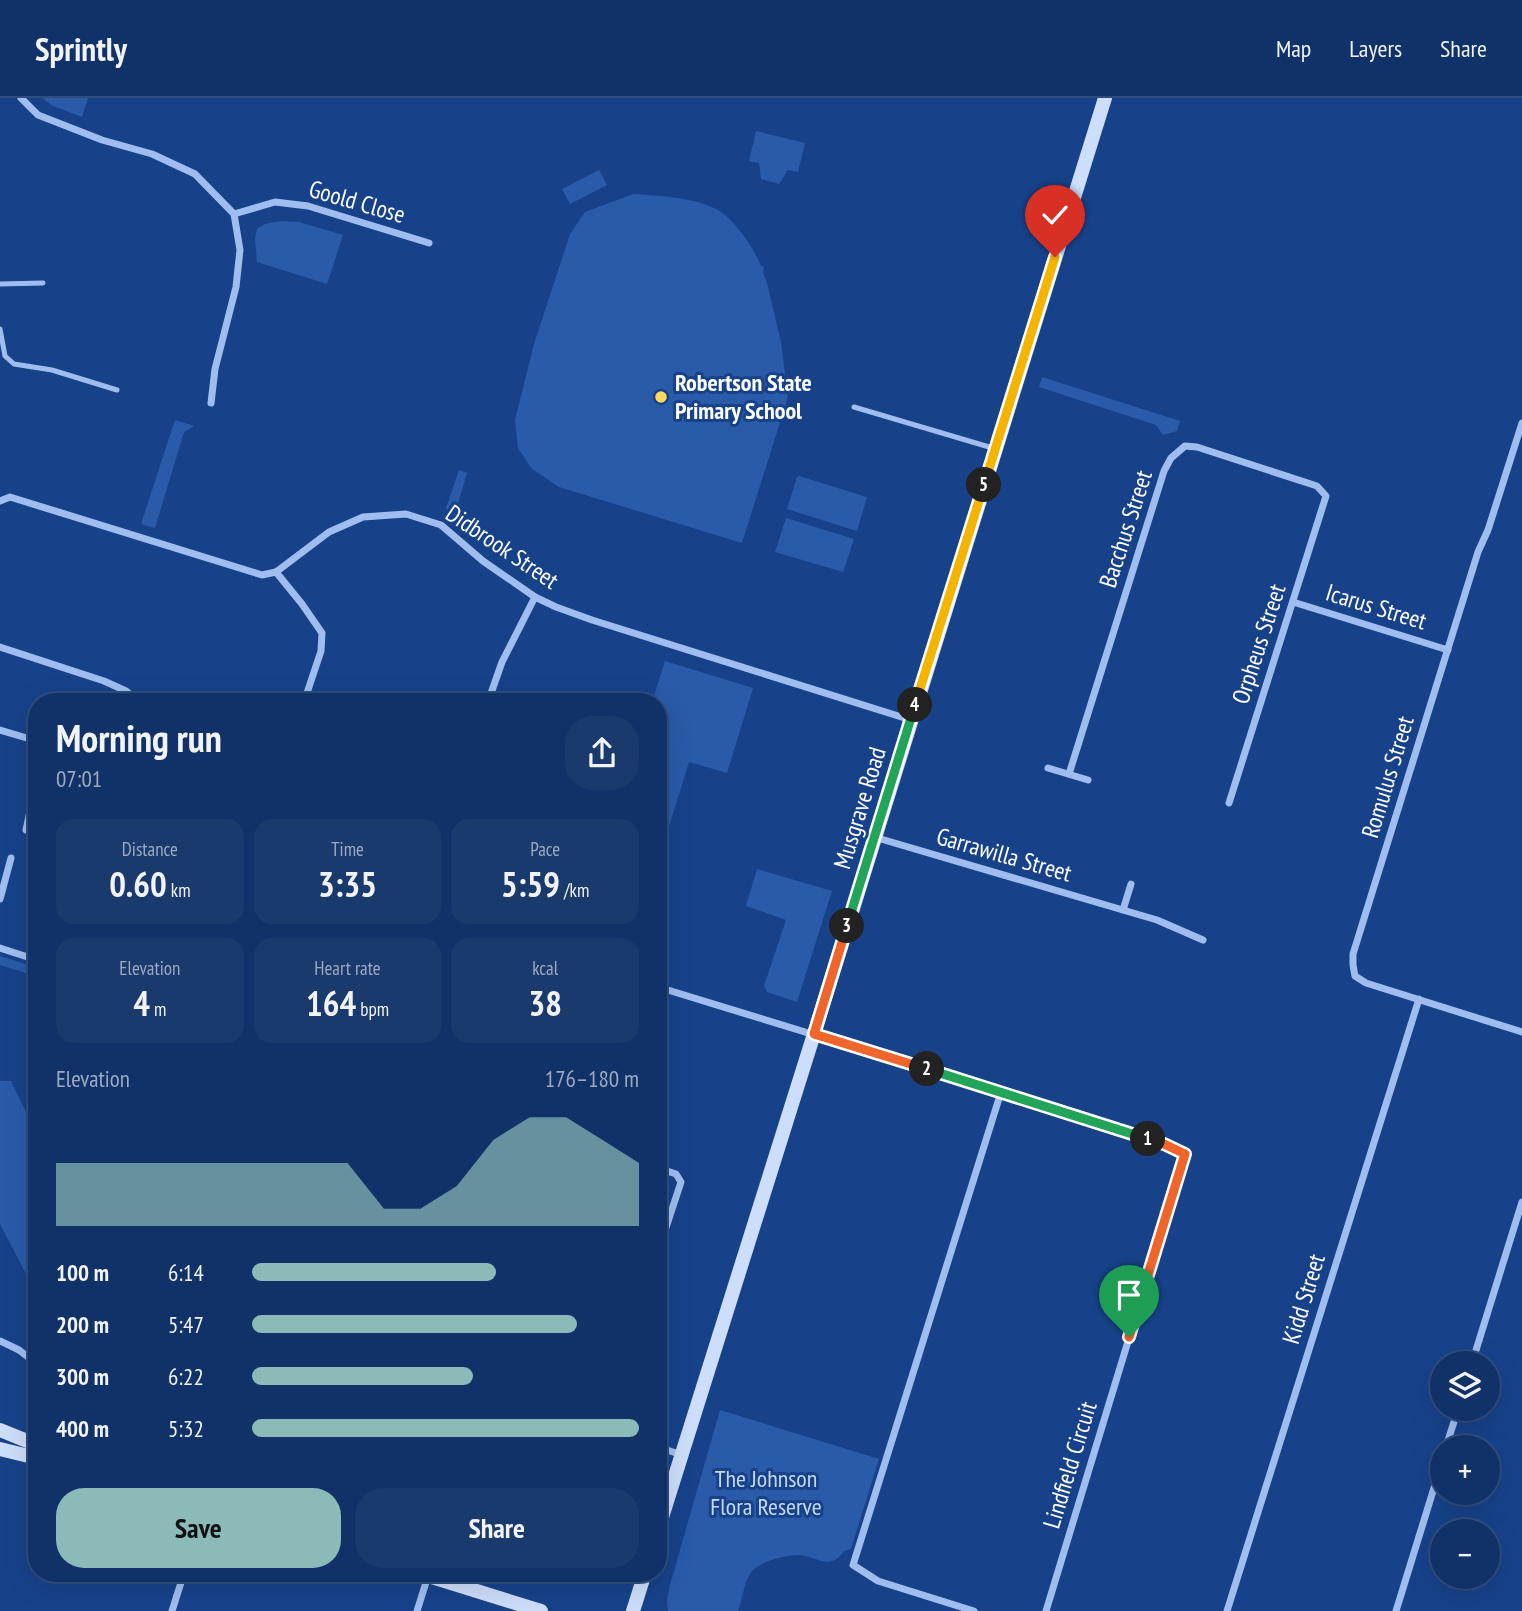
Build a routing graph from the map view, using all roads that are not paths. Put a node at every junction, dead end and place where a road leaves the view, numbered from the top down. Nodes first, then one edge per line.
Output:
1 (21, 98) edge
2 (1105, 98) edge
3 (234, 214) junction
4 (429, 243) dead end
5 (43, 283) dead end
6 (0, 284) edge
7 (0, 329) edge
8 (117, 390) dead end
9 (211, 403) dead end
10 (854, 407) dead end
11 (1522, 423) edge
12 (996, 449) junction
13 (1326, 496) joint
14 (0, 501) edge
15 (276, 572) junction
16 (535, 597) junction
17 (1293, 602) junction
18 (0, 647) edge
19 (1448, 650) junction
20 (128, 693) edge
21 (307, 693) edge
22 (491, 693) edge
23 (911, 720) junction
24 (0, 730) edge
25 (28, 738) edge
26 (1048, 768) dead end
27 (1069, 774) junction
28 (1088, 780) dead end
29 (1229, 803) dead end
30 (28, 821) edge
31 (26, 830) dead end
32 (874, 837) junction
33 (10, 859) dead end
34 (1131, 884) dead end
35 (0, 899) edge
36 (1124, 910) junction
37 (1203, 940) dead end
38 (0, 948) edge
39 (28, 957) edge
40 (667, 990) edge
41 (1419, 999) junction
42 (1522, 1032) edge
43 (814, 1034) junction
44 (1001, 1092) junction
45 (667, 1171) edge
46 (1522, 1202) edge
47 (667, 1225) edge
48 (0, 1340) edge
49 (1476, 1351) edge
50 (28, 1357) edge
51 (0, 1430) edge
52 (28, 1441) edge
53 (0, 1449) edge
54 (667, 1450) edge
55 (682, 1455) junction
56 (28, 1456) edge
57 (1430, 1501) edge
58 (667, 1502) edge
59 (181, 1582) edge
60 (423, 1582) edge
61 (447, 1582) edge
62 (642, 1582) edge
63 (172, 1611) edge
64 (417, 1611) edge
65 (541, 1611) edge
66 (633, 1611) edge
67 (974, 1611) edge
68 (1046, 1611) edge
69 (1227, 1611) edge
70 (1396, 1611) edge

1 - 3 street
2 - 12 street, Musgrave Road
3 - 4 street, Goold Close
3 - 9 street
5 - 6 lane
7 - 8 lane
10 - 12 lane
11 - 19 street, Romulus Street
12 - 23 street, Musgrave Road
13 - 17 street, Orpheus Street
13 - 27 street, Bacchus Street
14 - 15 street
15 - 16 street, Didbrook Street
15 - 21 street
16 - 22 street
16 - 23 street, Didbrook Street
17 - 19 street, Icarus Street
17 - 29 street, Orpheus Street
18 - 20 street
19 - 41 street, Romulus Street
23 - 32 street, Musgrave Road
24 - 25 street
26 - 27 street
27 - 28 street
30 - 31 street
32 - 36 street, Garrawilla Street
32 - 43 street, Musgrave Road
33 - 35 street
34 - 36 street
36 - 37 street, Garrawilla Street
38 - 39 street
40 - 43 street, Lindfield Circuit
41 - 42 street, Romulus Street
41 - 69 street, Kidd Street
43 - 44 street, Lindfield Circuit
43 - 55 street, Musgrave Road
44 - 67 street
44 - 68 street, Lindfield Circuit
45 - 47 street
46 - 49 street
48 - 50 street
51 - 52 street
53 - 56 street
54 - 55 street
55 - 58 street, Musgrave Road
57 - 70 street
59 - 63 street
60 - 64 street
61 - 65 street
62 - 66 street

